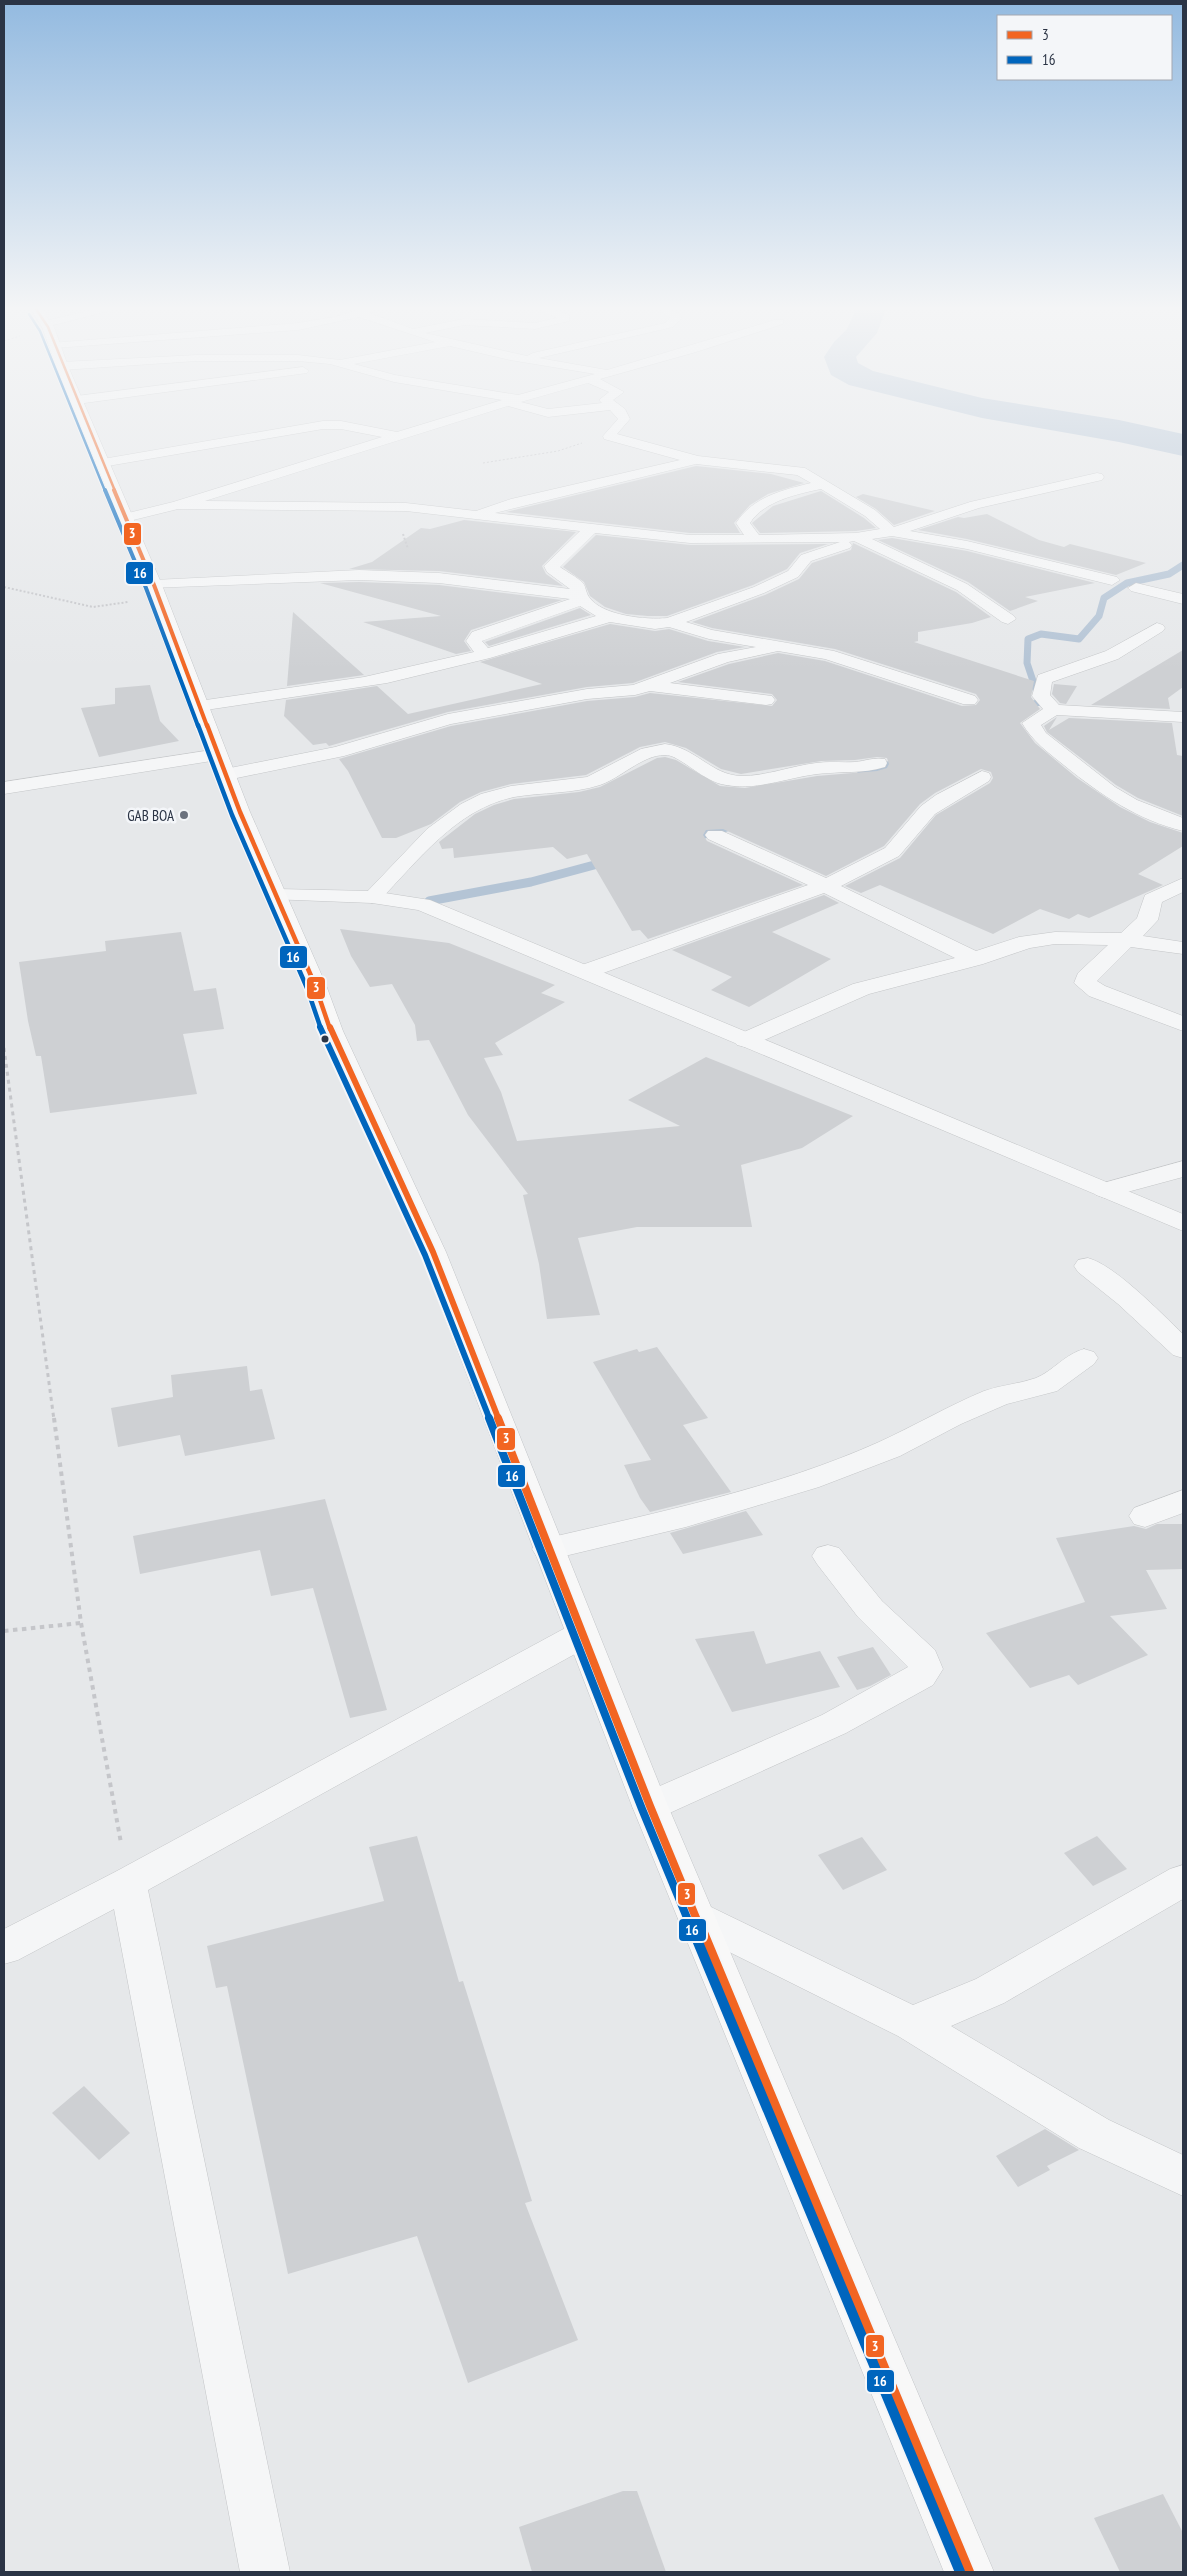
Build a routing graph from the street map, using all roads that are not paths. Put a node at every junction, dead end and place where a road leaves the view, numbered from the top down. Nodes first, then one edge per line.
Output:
1 (89, 429) edge
2 (299, 429) edge
3 (361, 429) edge
4 (422, 429) edge
5 (615, 429) edge
6 (398, 437) junction
7 (697, 460) junction
8 (102, 463) junction
9 (1097, 477) dead end
10 (823, 485) junction
11 (178, 505) junction
12 (475, 515) junction
13 (126, 518) junction
14 (591, 529) junction
15 (892, 532) junction
16 (852, 537) junction
17 (755, 540) junction
18 (1112, 580) dead end
19 (1136, 588) dead end
20 (156, 592) junction
21 (580, 597) junction
22 (1183, 599) edge
23 (609, 617) junction
24 (1008, 619) dead end
25 (670, 622) junction
26 (1157, 628) dead end
27 (780, 645) junction
28 (484, 654) junction
29 (650, 686) junction
30 (766, 700) dead end
31 (969, 700) dead end
32 (200, 706) junction
33 (1054, 710) junction
34 (1183, 717) edge
35 (878, 763) dead end
36 (222, 764) junction
37 (982, 777) dead end
38 (4, 788) edge
39 (1183, 825) edge
40 (715, 835) dead end
41 (1183, 884) edge
42 (827, 886) junction
43 (277, 895) junction
44 (372, 897) junction
45 (1128, 940) junction
46 (1183, 948) edge
47 (974, 959) junction
48 (586, 971) junction
49 (1183, 1024) edge
50 (746, 1040) junction
51 (1183, 1169) edge
52 (1105, 1190) junction
53 (1183, 1223) edge
54 (1088, 1266) dead end
55 (1183, 1349) edge
56 (1084, 1358) dead end
57 (1183, 1501) edge
58 (1145, 1516) dead end
59 (548, 1549) junction
60 (828, 1556) dead end
61 (581, 1635) junction
62 (650, 1806) junction
63 (1183, 1880) edge
64 (128, 1883) junction
65 (697, 1918) junction
66 (4, 1948) edge
67 (912, 2024) junction
68 (1183, 2176) edge
69 (265, 2572) edge
70 (968, 2572) edge

1 - 8 main road
2 - 8 street
3 - 6 street
4 - 6 street
5 - 7 street
6 - 11 street
7 - 10 street
7 - 12 street
8 - 13 main road
9 - 15 street
10 - 15 street
10 - 17 street
11 - 12 street
11 - 13 street
12 - 14 street
13 - 20 main road
14 - 17 street
14 - 21 street
15 - 16 street
15 - 18 street
16 - 17 street
16 - 24 street
16 - 25 street
19 - 22 street
20 - 21 street
20 - 32 main road
21 - 23 street
21 - 28 street
23 - 25 street
23 - 28 street
25 - 27 street
26 - 33 street
27 - 29 street
27 - 31 street
28 - 32 street
29 - 30 street
29 - 36 street
32 - 36 main road
33 - 34 street
33 - 39 street
35 - 44 street
36 - 38 street
36 - 43 main road
37 - 42 street
40 - 42 street
41 - 45 street
42 - 47 street
42 - 48 street
43 - 44 street
43 - 59 main road
44 - 48 street
45 - 46 street
45 - 47 street
45 - 49 street
47 - 50 street
48 - 50 street
50 - 52 street
51 - 52 street
52 - 53 street
54 - 55 street
56 - 59 street
57 - 58 street
59 - 61 main road
60 - 62 street
61 - 62 main road
61 - 64 street
62 - 65 main road
63 - 67 street
64 - 66 street
64 - 69 street
65 - 67 street
65 - 70 main road
67 - 68 street

